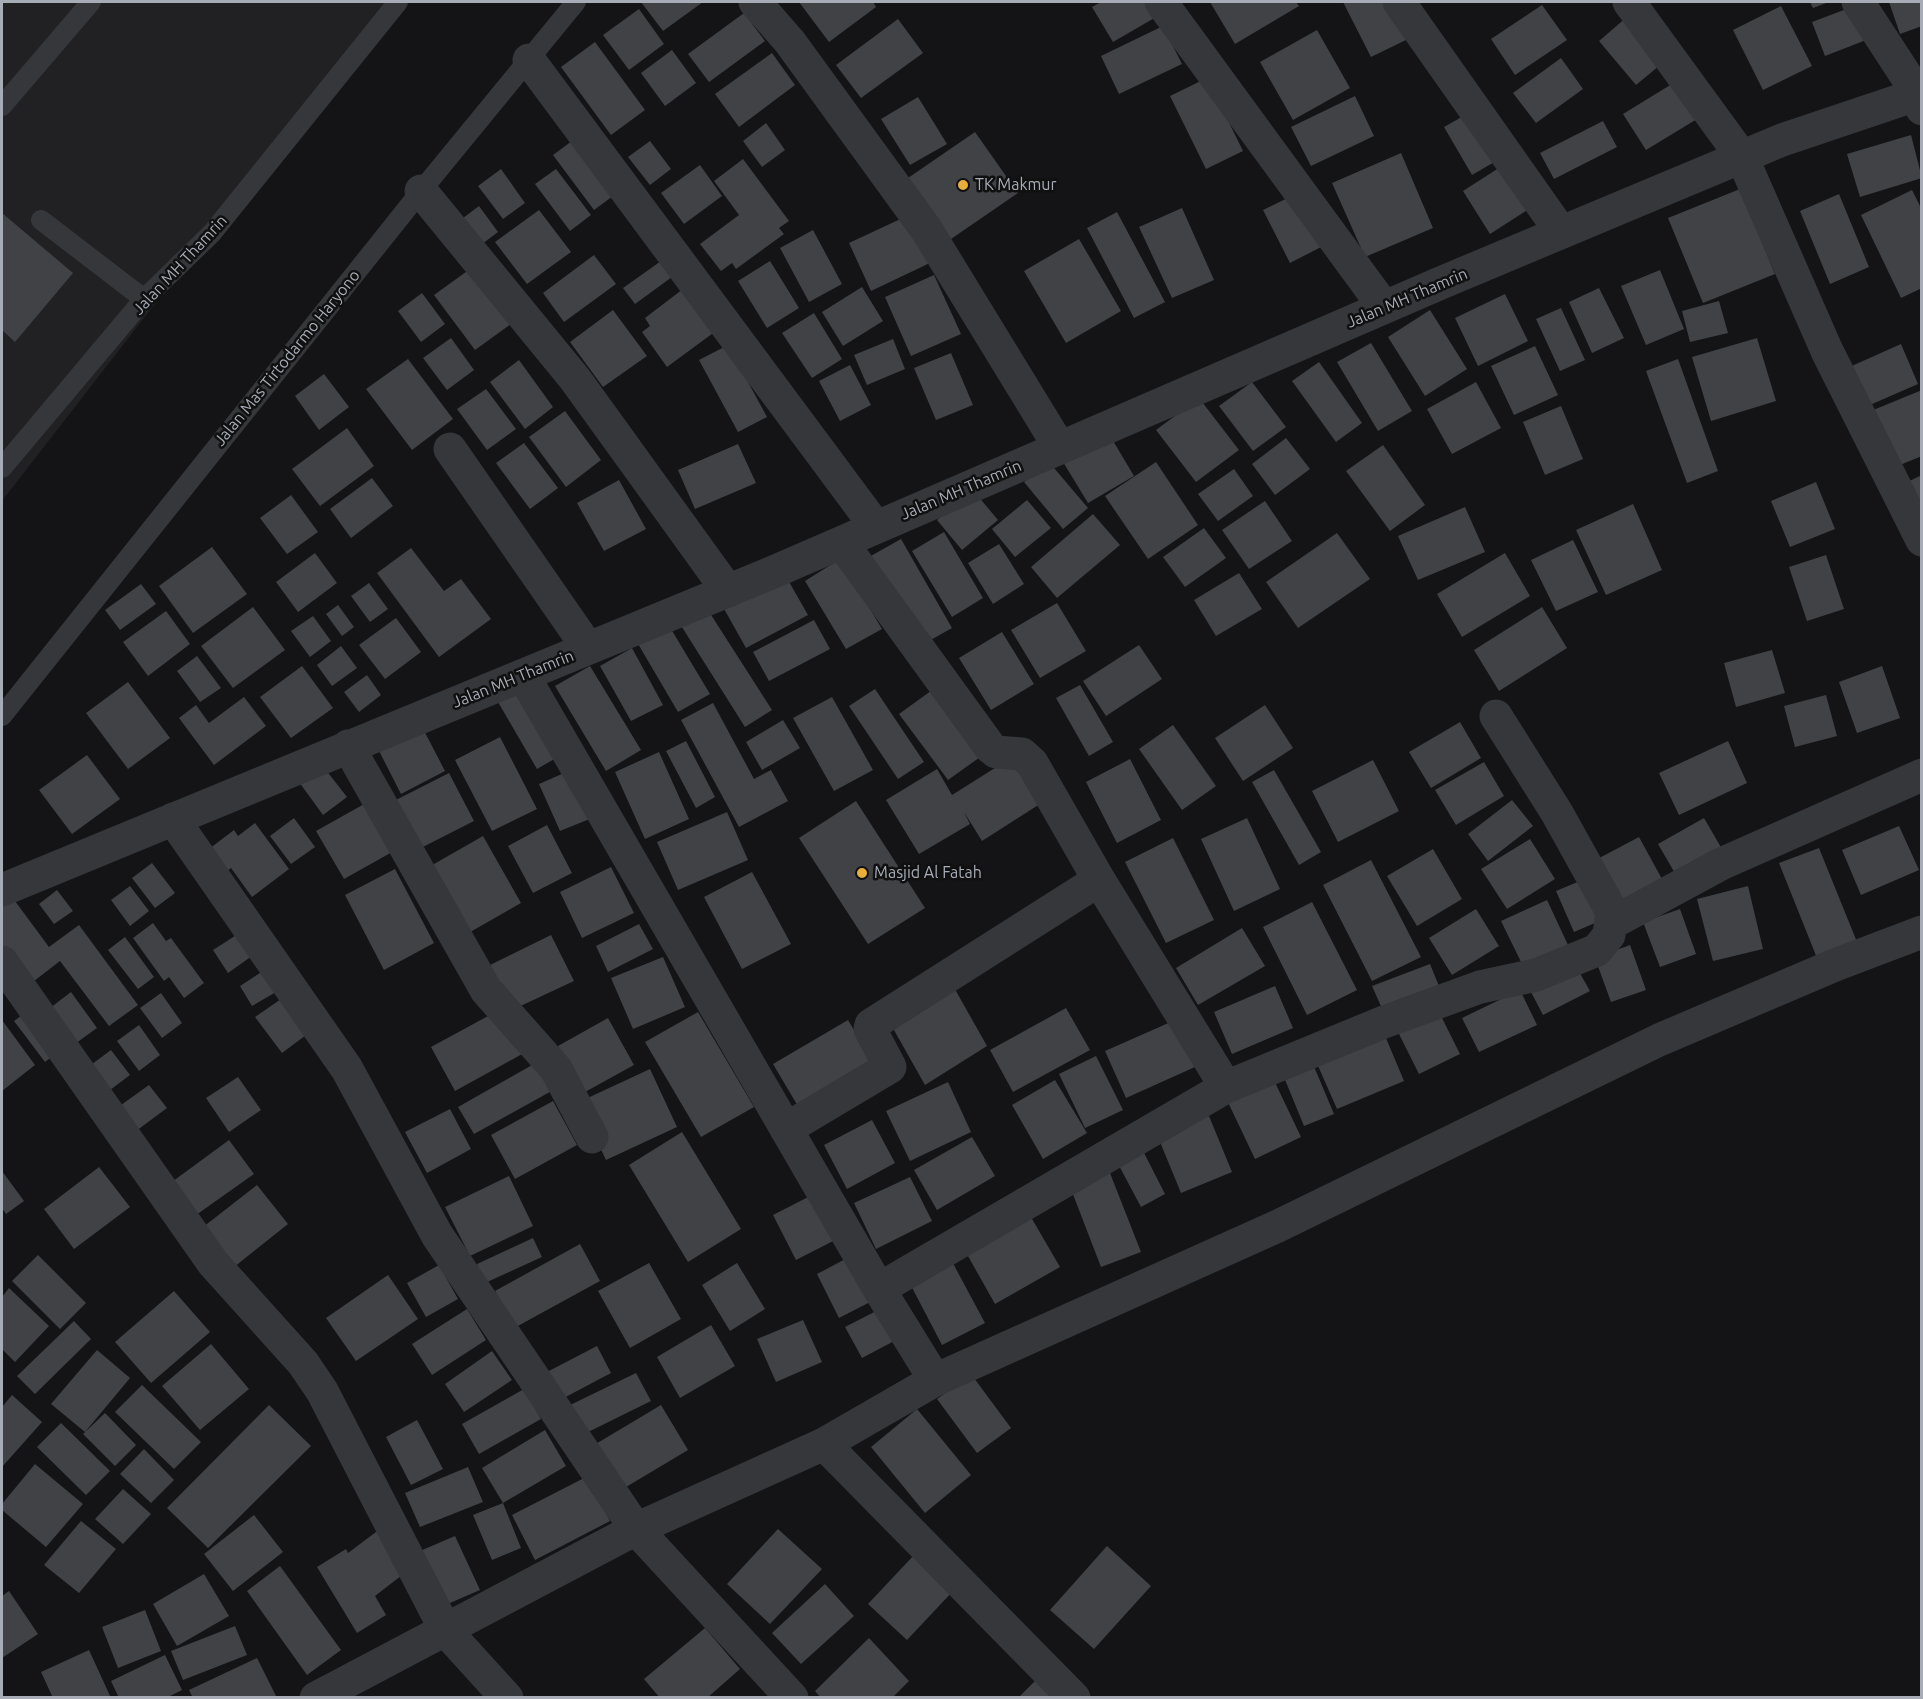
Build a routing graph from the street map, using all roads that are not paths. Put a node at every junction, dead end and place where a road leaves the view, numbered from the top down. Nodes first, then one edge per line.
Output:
1 (91, 2) edge
2 (398, 2) edge
3 (576, 2) edge
4 (755, 2) edge
5 (1161, 2) edge
6 (1399, 2) edge
7 (1629, 2) edge
8 (1858, 2) edge
9 (529, 60) junction
10 (1920, 99) edge
11 (2, 106) edge
12 (1742, 157) junction
13 (421, 191) junction
14 (41, 220) dead end
15 (1561, 232) junction
16 (144, 299) junction
17 (1384, 307) junction
18 (1060, 448) junction
19 (450, 449) dead end
20 (2, 468) edge
21 (876, 527) junction
22 (1922, 540) edge
23 (842, 543) junction
24 (728, 591) junction
25 (588, 648) junction
26 (523, 675) junction
27 (2, 716) edge
28 (1496, 716) dead end
29 (348, 746) junction
30 (1922, 775) edge
31 (173, 819) junction
32 (1100, 880) junction
33 (2, 890) edge
34 (1612, 923) junction
35 (1922, 932) edge
36 (2, 962) edge
37 (1226, 1087) junction
38 (786, 1129) junction
39 (592, 1137) dead end
40 (879, 1289) junction
41 (935, 1380) junction
42 (824, 1444) junction
43 (636, 1529) junction
44 (446, 1631) junction
45 (316, 1698) edge
46 (507, 1698) edge
47 (792, 1698) edge
48 (1074, 1698) edge

1 - 11 lane
2 - 16 lane, Jalan MH Thamrin
3 - 9 lane, Jalan Mas Tirtodarmo Haryono
4 - 18 street
5 - 17 street
6 - 15 street
7 - 12 street
8 - 10 street
9 - 13 lane, Jalan Mas Tirtodarmo Haryono
9 - 21 street
10 - 12 street, Jalan MH Thamrin
12 - 15 street, Jalan MH Thamrin
12 - 22 street
13 - 24 street
13 - 27 lane, Jalan Mas Tirtodarmo Haryono
14 - 16 lane
15 - 17 street, Jalan MH Thamrin
16 - 20 lane, Jalan MH Thamrin
17 - 18 street, Jalan MH Thamrin
18 - 21 street, Jalan MH Thamrin
19 - 25 street
21 - 23 street, Jalan MH Thamrin
23 - 24 street, Jalan MH Thamrin
23 - 32 street
24 - 25 street, Jalan MH Thamrin
25 - 26 street, Jalan MH Thamrin
26 - 29 street, Jalan MH Thamrin
26 - 38 street
28 - 34 street
29 - 31 street, Jalan MH Thamrin
29 - 39 street
30 - 34 street
31 - 33 street, Jalan MH Thamrin
31 - 43 street
32 - 37 street
32 - 38 street
34 - 37 street
35 - 41 street
36 - 44 street
37 - 40 street
38 - 40 street
40 - 41 street
41 - 42 street
42 - 43 street
42 - 48 street
43 - 44 street
43 - 47 street
44 - 45 street
44 - 46 street

